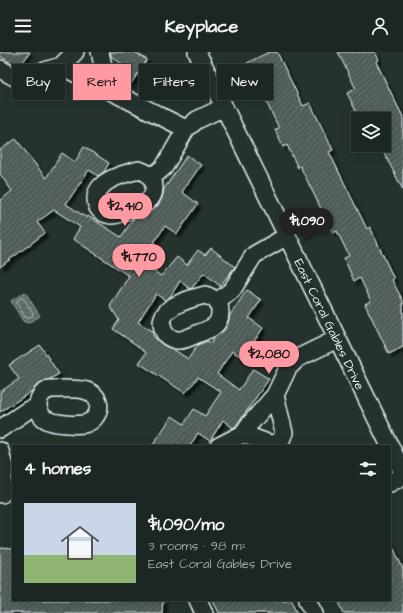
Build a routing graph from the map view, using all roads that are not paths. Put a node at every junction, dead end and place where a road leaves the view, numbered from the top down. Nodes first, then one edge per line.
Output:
1 (75, 52) edge
2 (100, 52) edge
3 (197, 52) edge
4 (63, 64) edge
5 (103, 64) edge
6 (0, 69) edge
7 (12, 76) edge
8 (129, 100) edge
9 (224, 107) junction
10 (186, 129) junction
11 (151, 178) dead end
12 (287, 236) junction
13 (217, 302) dead end
14 (337, 339) junction
15 (275, 396) junction
16 (38, 408) dead end
17 (0, 429) edge
18 (243, 434) junction
19 (221, 445) edge
20 (390, 445) edge
21 (391, 448) edge
22 (0, 451) edge
23 (403, 473) edge
24 (403, 476) edge
25 (391, 482) edge
26 (5, 494) edge
27 (198, 601) edge
28 (309, 601) edge
29 (204, 613) edge
30 (315, 613) edge

1 - 4 street
2 - 5 street
3 - 9 street, East Coral Gables Drive
6 - 7 street
8 - 10 street
9 - 10 street
9 - 12 street, East Coral Gables Drive
10 - 11 street
12 - 13 street
12 - 14 street, East Coral Gables Drive
14 - 15 street
14 - 20 street, East Coral Gables Drive
15 - 18 street
15 - 18 street
16 - 17 street
18 - 19 street
21 - 23 street, East Coral Gables Drive
22 - 26 street
24 - 25 street
27 - 29 street
28 - 30 street

